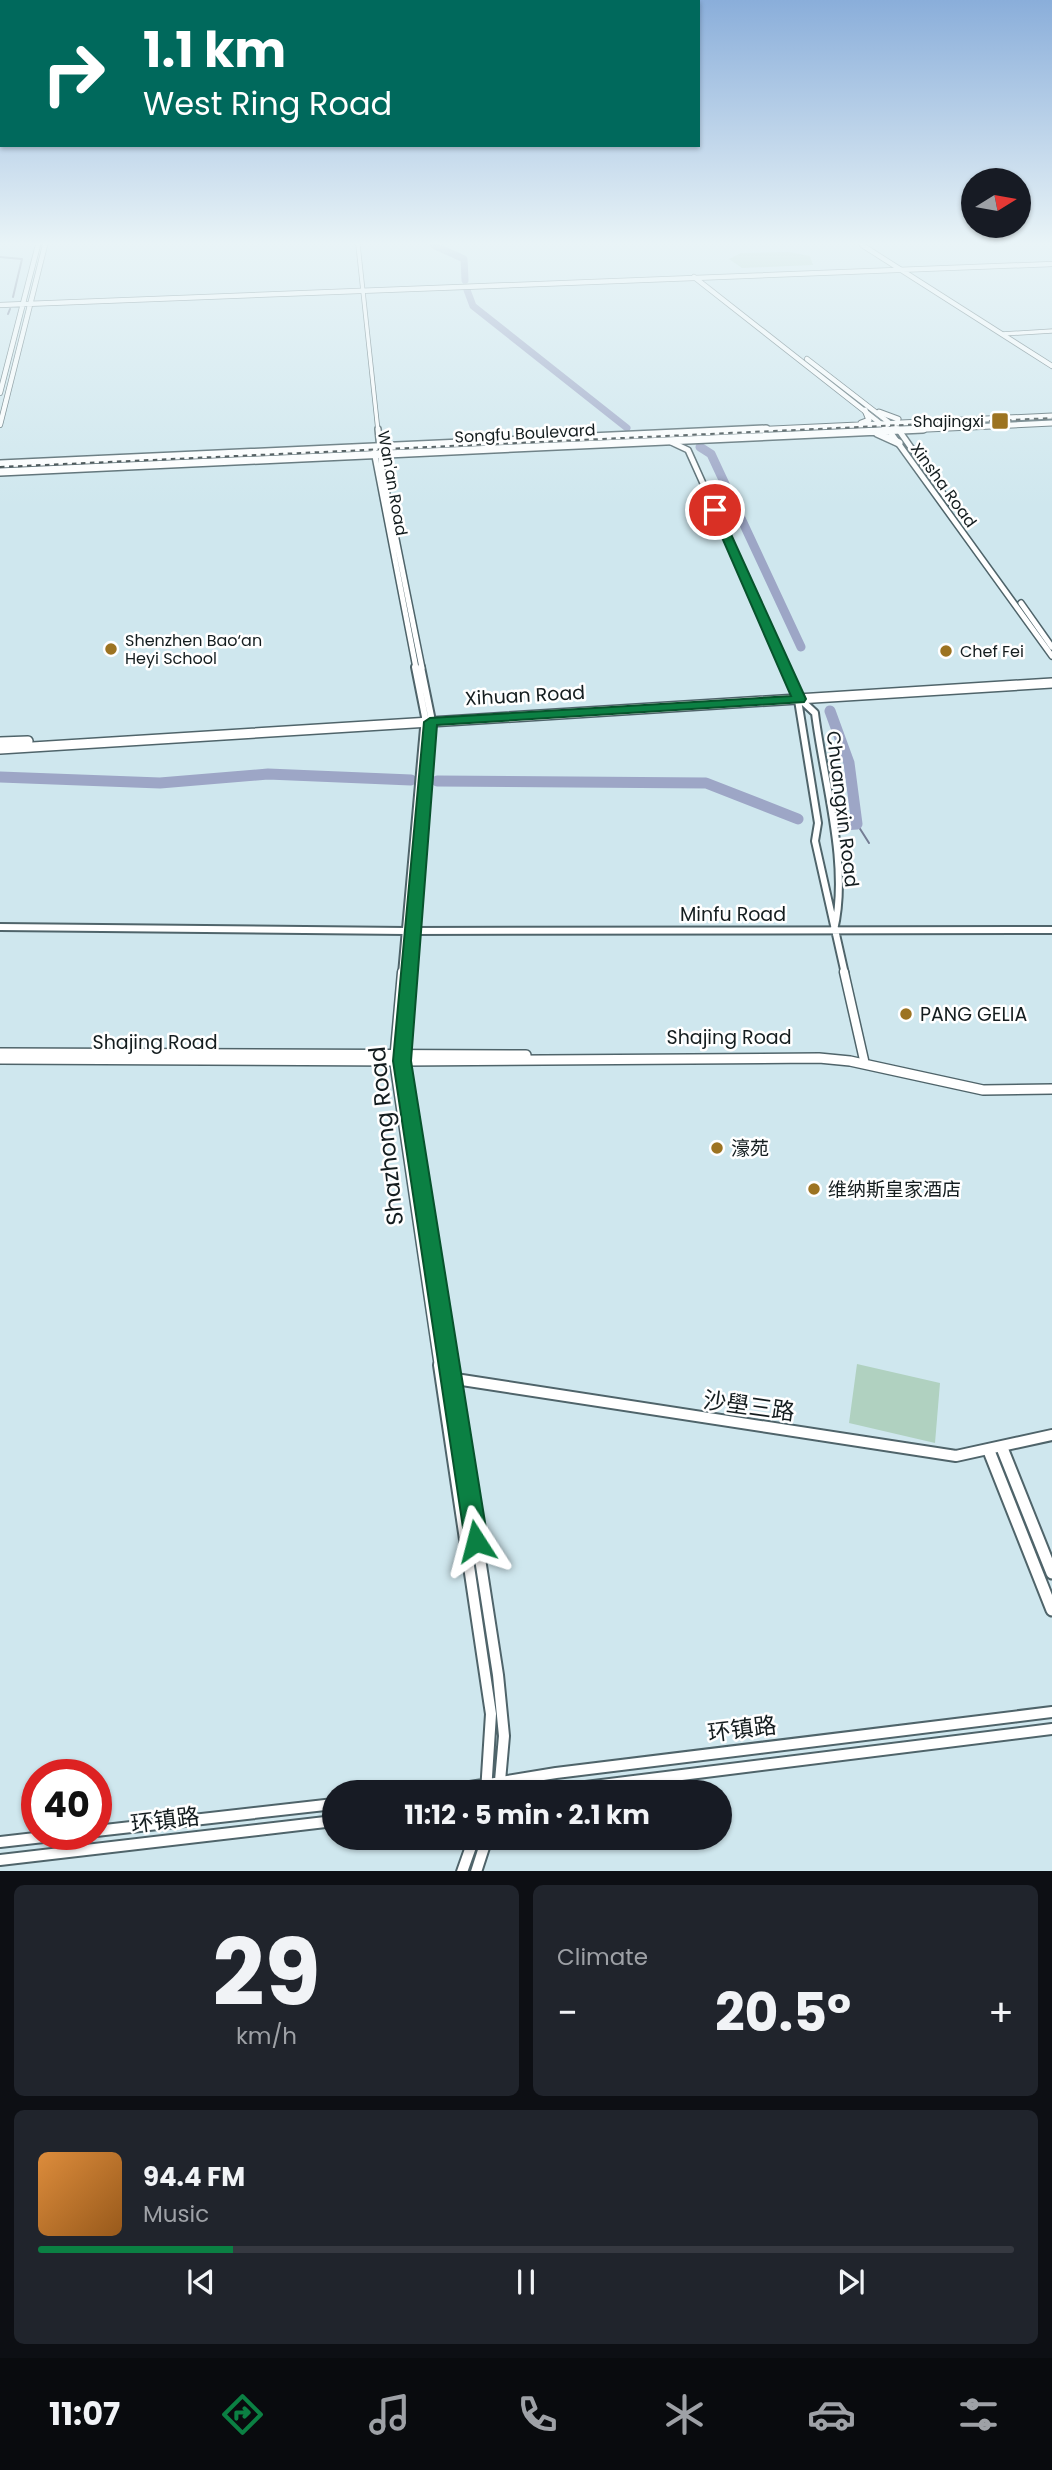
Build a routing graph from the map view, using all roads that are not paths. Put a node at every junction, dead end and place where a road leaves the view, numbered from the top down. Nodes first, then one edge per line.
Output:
1 (19, 332) edge
2 (21, 332) edge
3 (365, 332) edge
4 (766, 332) edge
5 (773, 332) edge
6 (1001, 332) edge
7 (1001, 332) edge
8 (1031, 332) edge
9 (1004, 334) junction
10 (1052, 364) edge
11 (0, 393) edge
12 (865, 410) junction
13 (879, 412) junction
14 (1052, 415) edge
15 (920, 422) junction
16 (882, 423) junction
17 (1052, 423) edge
18 (0, 425) edge
19 (891, 426) junction
20 (855, 428) junction
21 (927, 429) junction
22 (899, 430) junction
23 (706, 439) junction
24 (660, 441) junction
25 (909, 442) junction
26 (899, 443) junction
27 (377, 450) junction
28 (688, 450) junction
29 (0, 461) edge
30 (0, 474) edge
31 (1052, 646) edge
32 (1052, 656) edge
33 (1052, 681) edge
34 (798, 696) junction
35 (842, 696) junction
36 (814, 708) dead end
37 (428, 719) junction
38 (0, 742) edge
39 (0, 749) edge
40 (0, 927) edge
41 (834, 930) junction
42 (1052, 930) edge
43 (410, 931) junction
44 (0, 1053) edge
45 (398, 1058) junction
46 (0, 1059) edge
47 (863, 1060) junction
48 (1052, 1087) edge
49 (445, 1378) junction
50 (1052, 1435) edge
51 (1002, 1448) junction
52 (989, 1451) junction
53 (1052, 1573) edge
54 (1052, 1610) edge
55 (1052, 1712) edge
56 (1052, 1729) edge
57 (487, 1780) edge
58 (500, 1780) edge
59 (545, 1780) edge
60 (642, 1780) edge
61 (322, 1805) edge
62 (322, 1822) edge
63 (112, 1829) edge
64 (21, 1840) edge
65 (0, 1842) edge
66 (470, 1850) edge
67 (483, 1850) edge
68 (0, 1860) edge
69 (463, 1871) edge
70 (476, 1871) edge

1 - 11 main road
2 - 18 main road
3 - 27 street, Wan'an Road
4 - 12 main road
5 - 13 main road, Xinsha Road
6 - 9 main road
7 - 9 main road
8 - 9 street
9 - 10 main road
12 - 16 main road
12 - 20 main road
13 - 15 main road
13 - 19 main road, Xinsha Road
14 - 15 main road, Songfu Boulevard
15 - 19 main road, Songfu Boulevard
16 - 19 main road, Songfu Boulevard
16 - 20 main road, Songfu Boulevard
17 - 21 main road, Songfu Boulevard
19 - 20 main road, Songfu Boulevard
19 - 22 main road, Songfu Boulevard
19 - 26 main road, Xinsha Road
20 - 23 main road, Songfu Boulevard
20 - 26 main road
20 - 27 main road, Songfu Boulevard
21 - 22 main road, Songfu Boulevard
21 - 25 main road
22 - 25 main road, Xinsha Road
23 - 24 main road, Songfu Boulevard
23 - 28 street
24 - 27 main road, Songfu Boulevard
24 - 28 street
25 - 31 main road, Xinsha Road
26 - 32 main road, Xinsha Road
27 - 29 main road, Songfu Boulevard
27 - 30 main road, Songfu Boulevard
27 - 37 street, Wan'an Road
28 - 34 street, Chuangxin Road
33 - 34 main road, Xihuan Road
33 - 35 main road
34 - 35 main road
34 - 37 main road, Xihuan Road
34 - 41 street, Chuangxin Road
34 - 41 street, Chuangxin Road
35 - 36 main road
37 - 38 main road, Xihuan Road
37 - 39 main road, Xihuan Road
37 - 43 street, Shazhong Road
40 - 43 street, Minfu Road
41 - 42 street, Minfu Road
41 - 43 street, Minfu Road
41 - 47 street, Chuangxin Road
43 - 45 street, Shazhong Road
44 - 45 main road, Shajing Road
45 - 46 main road, Shajing Road
45 - 47 main road, Shajing Road
45 - 48 main road, Shajing Road
45 - 49 street, Shazhong Road
47 - 48 main road, Shajing Road
49 - 52 street, 沙壆三路
49 - 57 street, Shazhong Road
49 - 58 street, Shazhong Road
50 - 51 street, 沙壆三路
51 - 52 street, 沙壆三路
51 - 53 main road
52 - 54 main road
55 - 59 street, 环镇路
56 - 60 street, 环镇路
61 - 63 street, 环镇路
62 - 68 street, 环镇路
64 - 65 street
66 - 69 street
67 - 70 street

